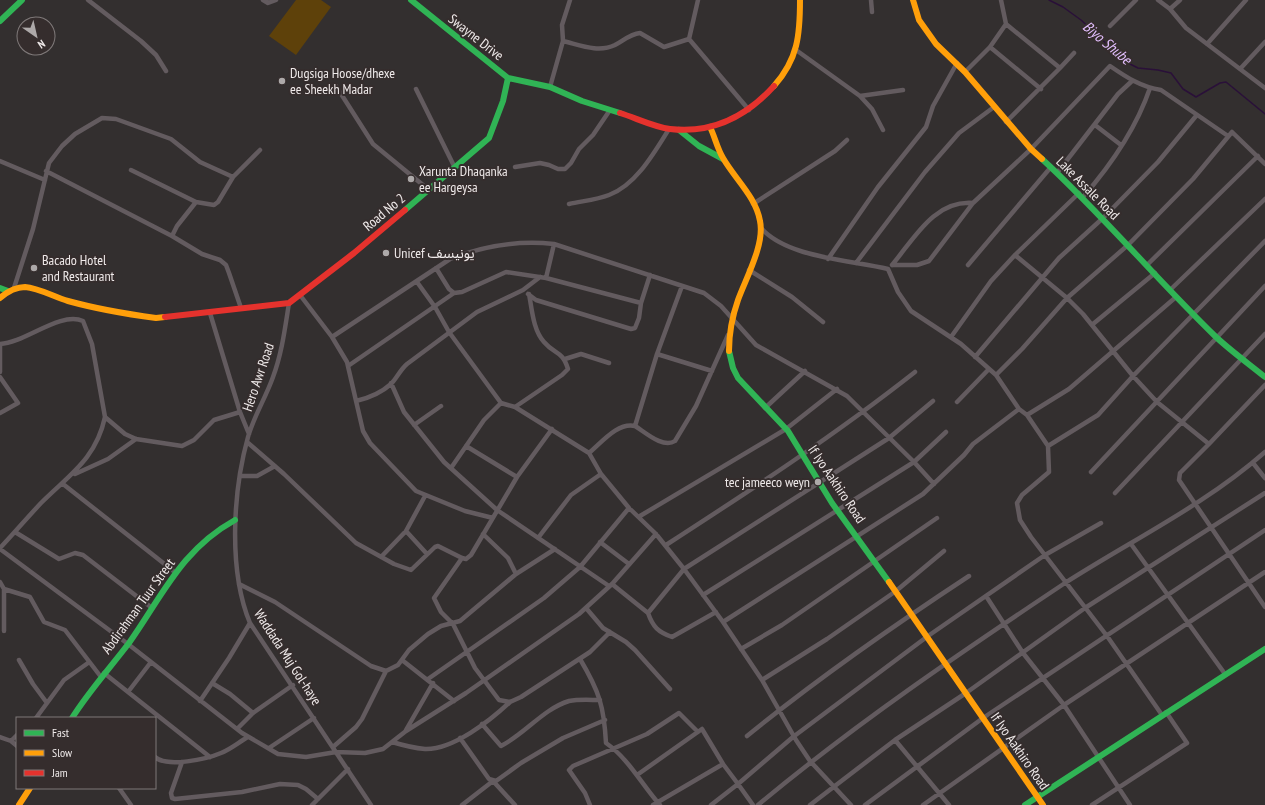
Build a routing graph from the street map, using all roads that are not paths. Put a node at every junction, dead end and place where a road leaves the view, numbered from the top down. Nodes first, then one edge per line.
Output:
1 (22, 0) edge
2 (88, 0) edge
3 (263, 0) edge
4 (276, 0) edge
5 (411, 0) edge
6 (570, 0) edge
7 (698, 0) edge
8 (800, 0) edge
9 (871, 0) edge
10 (912, 0) edge
11 (1001, 0) edge
12 (1136, 0) edge
13 (1158, 0) edge
14 (1180, 0) edge
15 (1246, 0) edge
16 (1170, 9) junction
17 (872, 12) dead end
18 (0, 21) edge
19 (1006, 24) junction
20 (1110, 26) dead end
21 (689, 39) junction
22 (563, 41) junction
23 (1265, 42) edge
24 (1207, 44) junction
25 (990, 47) junction
26 (796, 50) junction
27 (1074, 53) dead end
28 (957, 64) junction
29 (1060, 68) junction
30 (1240, 69) junction
31 (166, 71) dead end
32 (965, 72) junction
33 (508, 78) junction
34 (1132, 81) junction
35 (336, 86) dead end
36 (550, 87) junction
37 (416, 88) dead end
38 (1041, 88) junction
39 (1150, 88) junction
40 (1265, 88) edge
41 (903, 90) dead end
42 (860, 96) junction
43 (994, 106) junction
44 (610, 110) junction
45 (749, 110) junction
46 (1196, 116) junction
47 (1006, 122) junction
48 (1095, 125) junction
49 (710, 127) junction
50 (669, 129) junction
51 (679, 130) junction
52 (883, 130) dead end
53 (1228, 136) junction
54 (846, 140) dead end
55 (1121, 145) junction
56 (1031, 149) junction
57 (260, 150) dead end
58 (1258, 156) junction
59 (723, 159) junction
60 (0, 161) edge
61 (1265, 164) edge
62 (515, 167) dead end
63 (1051, 167) junction
64 (455, 168) junction
65 (131, 170) dead end
66 (46, 171) junction
67 (1057, 173) junction
68 (233, 177) junction
69 (45, 180) junction
70 (429, 190) junction
71 (1081, 195) junction
72 (1265, 200) edge
73 (196, 202) junction
74 (973, 203) junction
75 (569, 204) dead end
76 (753, 204) junction
77 (1102, 218) junction
78 (761, 228) junction
79 (172, 236) junction
80 (1265, 242) edge
81 (554, 244) junction
82 (1128, 245) junction
83 (1015, 255) junction
84 (828, 259) junction
85 (856, 263) junction
86 (968, 264) dead end
87 (893, 265) junction
88 (1147, 265) junction
89 (436, 268) junction
90 (888, 269) junction
91 (749, 270) junction
92 (1155, 273) junction
93 (650, 276) junction
94 (1042, 277) junction
95 (543, 278) junction
96 (417, 282) junction
97 (682, 286) junction
98 (1265, 286) edge
99 (0, 288) edge
100 (11, 289) junction
101 (523, 290) junction
102 (1170, 290) junction
103 (454, 293) junction
104 (529, 294) junction
105 (300, 295) junction
106 (1176, 297) junction
107 (0, 298) edge
108 (1067, 298) junction
109 (289, 303) junction
110 (641, 303) junction
111 (435, 307) junction
112 (241, 308) junction
113 (210, 313) junction
114 (1194, 314) junction
115 (733, 319) junction
116 (823, 322) dead end
117 (1093, 324) junction
118 (729, 331) junction
119 (449, 332) junction
120 (1265, 334) edge
121 (332, 337) junction
122 (951, 337) junction
123 (1217, 338) junction
124 (0, 345) edge
125 (1113, 350) junction
126 (657, 354) junction
127 (975, 357) junction
128 (565, 359) junction
129 (1242, 360) junction
130 (609, 363) dead end
131 (348, 366) junction
132 (989, 369) junction
133 (712, 371) junction
134 (804, 371) junction
135 (0, 372) edge
136 (915, 372) dead end
137 (996, 375) junction
138 (1133, 376) junction
139 (0, 377) edge
140 (1265, 377) edge
141 (391, 383) junction
142 (1265, 385) edge
143 (837, 389) junction
144 (356, 402) junction
145 (933, 402) dead end
146 (957, 402) dead end
147 (1157, 402) junction
148 (501, 403) junction
149 (441, 406) dead end
150 (515, 407) junction
151 (765, 408) junction
152 (1019, 409) junction
153 (240, 412) junction
154 (0, 413) edge
155 (863, 413) junction
156 (1027, 415) junction
157 (105, 417) junction
158 (1182, 422) junction
159 (414, 425) junction
160 (635, 426) junction
161 (786, 428) junction
162 (552, 430) junction
163 (946, 432) dead end
164 (249, 434) junction
165 (889, 438) junction
166 (136, 439) junction
167 (247, 442) junction
168 (1210, 444) junction
169 (466, 446) junction
170 (1048, 446) junction
171 (589, 452) junction
172 (1265, 452) edge
173 (803, 455) junction
174 (914, 462) junction
175 (1253, 463) junction
176 (275, 466) junction
177 (451, 468) junction
178 (1091, 472) dead end
179 (601, 474) junction
180 (72, 475) junction
181 (241, 476) junction
182 (517, 477) junction
183 (1265, 478) edge
184 (819, 481) junction
185 (63, 484) junction
186 (934, 484) junction
187 (1114, 493) dead end
188 (1265, 493) edge
189 (425, 496) junction
190 (1195, 504) junction
191 (629, 508) junction
192 (497, 510) junction
193 (838, 511) junction
194 (640, 516) junction
195 (493, 518) junction
196 (938, 518) dead end
197 (235, 520) junction
198 (1101, 522) dead end
199 (1210, 528) junction
200 (1265, 530) edge
201 (406, 531) junction
202 (15, 532) junction
203 (482, 534) junction
204 (656, 534) junction
205 (857, 535) junction
206 (538, 538) junction
207 (600, 542) junction
208 (1131, 544) junction
209 (666, 545) junction
210 (0, 549) edge
211 (555, 549) junction
212 (944, 551) dead end
213 (1228, 553) junction
214 (427, 554) junction
215 (1045, 555) junction
216 (381, 557) junction
217 (462, 558) junction
218 (875, 561) junction
219 (629, 564) junction
220 (580, 566) junction
221 (1148, 568) junction
222 (684, 569) junction
223 (1265, 572) edge
224 (176, 573) junction
225 (516, 574) junction
226 (969, 576) dead end
227 (0, 582) edge
228 (1248, 582) junction
229 (1066, 583) junction
230 (239, 584) junction
231 (611, 585) junction
232 (4, 589) junction
233 (896, 591) junction
234 (703, 595) junction
235 (986, 596) junction
236 (1167, 596) junction
237 (1265, 607) edge
238 (152, 608) junction
239 (586, 608) junction
240 (1085, 608) junction
241 (716, 612) junction
242 (648, 613) junction
243 (911, 613) junction
244 (723, 622) junction
245 (1189, 622) junction
246 (250, 623) junction
247 (453, 624) junction
248 (1005, 625) junction
249 (4, 631) dead end
250 (610, 632) junction
251 (928, 636) junction
252 (1107, 636) junction
253 (128, 644) junction
254 (741, 649) junction
255 (1265, 649) edge
256 (467, 653) junction
257 (1023, 653) junction
258 (580, 659) junction
259 (18, 660) dead end
260 (402, 660) junction
261 (151, 662) junction
262 (88, 663) junction
263 (946, 664) junction
264 (1126, 664) junction
265 (386, 671) junction
266 (1226, 674) junction
267 (102, 675) junction
268 (1044, 678) junction
269 (428, 679) junction
270 (762, 680) junction
271 (484, 681) junction
272 (212, 683) junction
273 (433, 683) junction
274 (293, 686) junction
275 (670, 689) dead end
276 (128, 692) junction
277 (966, 693) junction
278 (600, 700) junction
279 (200, 701) junction
280 (454, 701) junction
281 (510, 702) junction
282 (47, 703) junction
283 (1064, 705) junction
284 (778, 710) junction
285 (253, 713) junction
286 (1164, 713) junction
287 (37, 717) edge
288 (73, 717) edge
289 (314, 718) junction
290 (983, 718) junction
291 (605, 720) junction
292 (482, 724) junction
293 (237, 729) junction
294 (406, 731) junction
295 (698, 732) junction
296 (16, 736) edge
297 (747, 736) dead end
298 (0, 737) edge
299 (248, 737) junction
300 (793, 737) junction
301 (460, 738) junction
302 (11, 740) junction
303 (895, 740) junction
304 (392, 742) junction
305 (16, 745) edge
306 (333, 747) junction
307 (1003, 747) junction
308 (269, 748) junction
309 (614, 749) junction
310 (336, 752) junction
311 (1098, 756) junction
312 (210, 757) junction
313 (156, 758) edge
314 (182, 762) junction
315 (810, 762) junction
316 (723, 764) junction
317 (916, 766) junction
318 (348, 770) junction
319 (637, 775) junction
320 (493, 781) junction
321 (738, 784) junction
322 (833, 788) junction
323 (1120, 788) junction
324 (29, 789) edge
325 (120, 789) edge
326 (940, 793) junction
327 (1038, 797) junction
328 (318, 799) junction
329 (369, 804) edge
330 (657, 804) edge
331 (19, 805) edge
332 (131, 805) edge
333 (312, 805) edge
334 (462, 805) edge
335 (514, 805) edge
336 (590, 805) edge
337 (711, 805) edge
338 (753, 805) edge
339 (758, 805) edge
340 (810, 805) edge
341 (851, 805) edge
342 (865, 805) edge
343 (923, 805) edge
344 (949, 805) edge
345 (1025, 805) edge
346 (1043, 805) edge
347 (1092, 805) edge
348 (1130, 805) edge

1 - 18 main road
2 - 31 street
3 - 4 street
5 - 33 main road, Swayne Drive
6 - 22 street
7 - 21 street
8 - 26 main road
9 - 17 street
10 - 28 main road, Lake Assale Road
11 - 19 street
12 - 20 street
13 - 16 street
14 - 16 street
15 - 24 street
16 - 24 street
19 - 25 street
19 - 29 street
21 - 22 street
21 - 45 street
22 - 36 street
23 - 30 street
24 - 30 street
25 - 32 street
25 - 38 street
26 - 42 street
26 - 45 main road
27 - 29 street
28 - 32 main road, Lake Assale Road
28 - 84 street
29 - 38 street
30 - 40 street
32 - 43 main road, Lake Assale Road
33 - 36 main road
33 - 64 main road, Road No 2
34 - 39 street
34 - 48 street
34 - 56 street
35 - 70 street
36 - 44 main road
37 - 64 street
38 - 47 street
39 - 46 street
39 - 55 street
41 - 42 street
42 - 52 street
43 - 47 main road, Lake Assale Road
43 - 85 street
44 - 50 main road
44 - 62 street
45 - 49 main road
46 - 53 street
46 - 77 street
47 - 56 main road, Lake Assale Road
48 - 55 street
48 - 67 street
49 - 51 main road
49 - 59 main road
50 - 51 main road
50 - 75 street
51 - 59 main road
53 - 58 street
53 - 82 street
54 - 76 street
55 - 71 street
56 - 63 main road, Lake Assale Road
56 - 74 street
57 - 68 street
58 - 61 street
58 - 88 street
59 - 76 main road
60 - 69 street
63 - 67 main road, Lake Assale Road
63 - 86 street
64 - 70 main road, Road No 2
65 - 73 street
66 - 68 street
66 - 69 street
66 - 79 street
67 - 71 main road, Lake Assale Road
68 - 73 street
69 - 100 street
70 - 105 main road, Road No 2
71 - 77 main road, Lake Assale Road
71 - 83 street
72 - 102 street
73 - 79 street
74 - 87 street
74 - 87 street
76 - 78 main road
77 - 82 main road, Lake Assale Road
77 - 94 street
78 - 84 street
78 - 91 main road, If Iyo Aakhiro Road
79 - 112 street
80 - 114 street
81 - 89 street
81 - 93 street
81 - 95 street
82 - 88 main road, Lake Assale Road
82 - 108 street
83 - 94 street
83 - 122 street
84 - 85 street
85 - 90 street
87 - 90 street
88 - 92 main road, Lake Assale Road
89 - 96 street
89 - 103 street
90 - 122 street
91 - 115 main road, If Iyo Aakhiro Road
91 - 116 street
92 - 102 main road, Lake Assale Road
92 - 117 street
93 - 97 street
93 - 110 street
94 - 108 street
94 - 127 street
95 - 101 street
95 - 103 street
95 - 110 street
96 - 111 street
96 - 121 street
97 - 115 street
97 - 126 street
98 - 123 street
99 - 100 main road
100 - 107 main road
100 - 113 main road
101 - 104 street
101 - 119 street
102 - 106 main road, Lake Assale Road
103 - 111 street
104 - 110 street
104 - 128 street
105 - 109 main road, Road No 2
105 - 121 street
106 - 114 main road, Lake Assale Road
106 - 125 street
108 - 117 street
108 - 137 street
109 - 112 main road
109 - 164 street, Hero Awr Road
111 - 119 street
111 - 131 street
112 - 113 main road
113 - 153 street
114 - 123 main road, Lake Assale Road
114 - 138 street
115 - 118 main road, If Iyo Aakhiro Road
115 - 134 street
117 - 125 street
118 - 133 street
118 - 151 main road, If Iyo Aakhiro Road
119 - 141 street
119 - 148 street
120 - 129 street
121 - 131 street
122 - 127 street
123 - 129 main road, Lake Assale Road
123 - 147 street
124 - 135 street
124 - 157 street
125 - 138 street
125 - 156 street
126 - 133 street
126 - 160 street
127 - 132 street
128 - 130 street
128 - 150 street
129 - 140 main road, Lake Assale Road
129 - 158 street
131 - 144 street
132 - 137 street
132 - 146 street
133 - 160 street
134 - 143 street
134 - 151 street
136 - 155 street
137 - 152 street
138 - 147 street
138 - 170 street
139 - 154 street
141 - 144 street
141 - 159 street
142 - 168 street
143 - 155 street
143 - 161 street
144 - 189 street
145 - 165 street
147 - 158 street
147 - 178 street
148 - 150 street
148 - 169 street
149 - 159 street
150 - 162 street
151 - 161 main road, If Iyo Aakhiro Road
152 - 156 street
152 - 186 street
153 - 164 street
153 - 166 street
155 - 165 street
155 - 173 street
156 - 170 street
157 - 166 street
157 - 180 street
158 - 168 street
158 - 187 street
159 - 177 street
160 - 171 street
161 - 173 main road, If Iyo Aakhiro Road
161 - 194 street
162 - 171 street
162 - 182 street
163 - 174 street
164 - 167 street, Waddada Muj Gol-haye
165 - 174 street
165 - 184 street
166 - 180 street
167 - 176 street
167 - 181 street, Waddada Muj Gol-haye
168 - 190 street
169 - 177 street
169 - 182 street
170 - 215 street
171 - 179 street
172 - 175 street
173 - 184 main road, If Iyo Aakhiro Road
173 - 209 street
174 - 186 street
174 - 193 street
175 - 183 street
175 - 190 street
176 - 181 street
176 - 216 street
177 - 192 street
179 - 191 street
179 - 206 street
180 - 185 street
181 - 197 street, Waddada Muj Gol-haye
182 - 192 street
184 - 193 main road, If Iyo Aakhiro Road
184 - 222 street
185 - 202 street
185 - 224 street
186 - 205 street
188 - 199 street
189 - 195 street
189 - 201 street
190 - 199 street
190 - 208 street
191 - 194 street
191 - 207 street
192 - 195 street
192 - 206 street
193 - 205 main road, If Iyo Aakhiro Road
193 - 234 street
194 - 204 street
195 - 203 street
196 - 218 street
197 - 224 main road, Abdirahman Tuur Street
197 - 230 street, Waddada Muj Gol-haye
198 - 215 street
199 - 213 street
199 - 221 street
200 - 213 street
201 - 214 street
201 - 216 street
202 - 210 street
202 - 238 street
203 - 217 street
203 - 225 street
204 - 209 street
204 - 219 street
205 - 218 main road, If Iyo Aakhiro Road
205 - 244 street
206 - 211 street
207 - 219 street
207 - 220 street
208 - 221 street
208 - 229 street
209 - 222 street
210 - 253 street
211 - 220 street
211 - 225 street
212 - 233 street
213 - 228 street
213 - 236 street
214 - 216 street
214 - 217 street
215 - 229 street
215 - 235 street
217 - 247 street
218 - 233 main road, If Iyo Aakhiro Road
218 - 254 street
219 - 231 street
220 - 231 street
220 - 256 street
221 - 236 street
221 - 240 street
222 - 234 street
222 - 242 street
223 - 228 street
224 - 238 main road, Abdirahman Tuur Street
225 - 247 street
226 - 243 street
227 - 232 street
228 - 237 street
228 - 245 street
229 - 240 street
229 - 248 street
230 - 246 street, Waddada Muj Gol-haye
230 - 265 street
231 - 239 street
231 - 242 street
232 - 249 street
232 - 262 street
233 - 243 main road, If Iyo Aakhiro Road
233 - 270 street
234 - 241 street
235 - 248 street
235 - 251 street
236 - 245 street
236 - 252 street
238 - 253 main road, Abdirahman Tuur Street
239 - 250 street
239 - 271 street
240 - 252 street
240 - 257 street
241 - 242 street
241 - 244 street
243 - 251 main road, If Iyo Aakhiro Road
243 - 284 street
244 - 254 street
245 - 264 street
245 - 266 street
246 - 272 street
246 - 274 street, Waddada Muj Gol-haye
247 - 256 street
247 - 260 street
248 - 257 street
248 - 263 street
250 - 258 street
250 - 275 street
251 - 263 main road, If Iyo Aakhiro Road
251 - 300 street
252 - 264 street
252 - 268 street
253 - 261 street
253 - 267 main road, Abdirahman Tuur Street
254 - 270 street
255 - 266 main road
256 - 269 street
256 - 271 street
257 - 268 street
257 - 277 street
258 - 278 street
258 - 281 street
259 - 282 street
260 - 265 street
260 - 269 street
261 - 276 street
261 - 279 street
262 - 267 street
262 - 282 street
263 - 277 main road, If Iyo Aakhiro Road
263 - 315 street
264 - 283 street
264 - 286 street
265 - 306 street
266 - 286 main road
267 - 276 street
267 - 288 main road, Abdirahman Tuur Street
268 - 283 street
268 - 290 street
269 - 273 street
270 - 284 street
271 - 280 street
271 - 281 street
272 - 279 street
272 - 285 street
273 - 280 street
273 - 294 street
274 - 285 street
274 - 289 street, Waddada Muj Gol-haye
276 - 312 street
277 - 290 main road, If Iyo Aakhiro Road
277 - 303 street
278 - 291 street
278 - 292 street
279 - 293 street
280 - 294 street
281 - 292 street
282 - 287 street
283 - 307 street
283 - 311 street
284 - 297 street
284 - 300 street
285 - 293 street
286 - 311 main road
286 - 323 street
289 - 306 street, Waddada Muj Gol-haye
289 - 308 street
290 - 307 main road, If Iyo Aakhiro Road
290 - 317 street
291 - 309 street
291 - 320 street
292 - 301 street
293 - 299 street
294 - 304 street
295 - 309 street
295 - 316 street
295 - 319 street
296 - 302 street
298 - 302 street
299 - 308 street
299 - 312 street
300 - 315 street
300 - 321 street
301 - 304 street
301 - 320 street
302 - 305 street
303 - 317 street
303 - 322 street
304 - 310 street
306 - 310 street, Waddada Muj Gol-haye
307 - 326 street
307 - 327 main road, If Iyo Aakhiro Road
308 - 310 street
309 - 319 street
309 - 336 street
310 - 318 street, Waddada Muj Gol-haye
311 - 323 street
311 - 327 main road
312 - 314 street
313 - 314 street
314 - 328 street
315 - 322 street
315 - 339 street
316 - 321 street
316 - 330 street
317 - 326 street
317 - 342 street
318 - 328 street
318 - 329 street, Waddada Muj Gol-haye
319 - 330 street
320 - 334 street
320 - 335 street
321 - 337 street
321 - 338 street
322 - 340 street
322 - 341 street
323 - 347 street
323 - 348 street
324 - 331 main road
325 - 332 street
326 - 343 street
326 - 344 street
327 - 345 main road
327 - 346 main road, If Iyo Aakhiro Road
328 - 333 street

